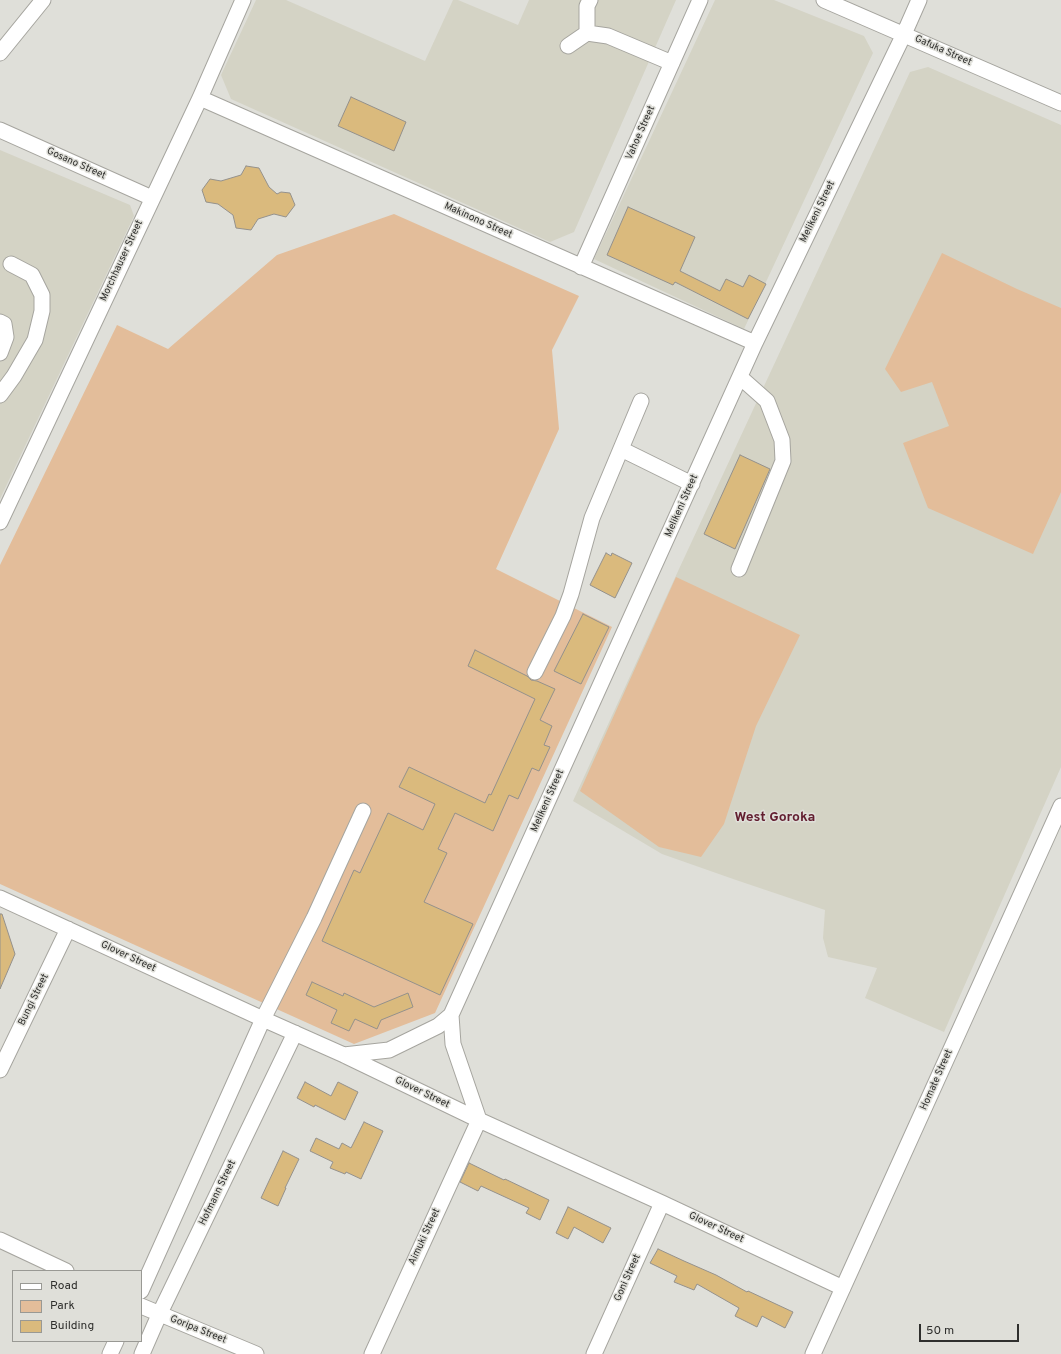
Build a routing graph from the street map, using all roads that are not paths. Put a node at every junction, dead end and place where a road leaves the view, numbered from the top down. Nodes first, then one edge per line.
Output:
1 (43, 0) edge
2 (243, 0) edge
3 (590, 0) edge
4 (700, 0) edge
5 (824, 0) edge
6 (919, 0) edge
7 (586, 33) junction
8 (904, 34) junction
9 (568, 46) dead end
10 (0, 52) edge
11 (672, 63) junction
12 (200, 98) junction
13 (1061, 103) edge
14 (0, 130) edge
15 (152, 198) junction
16 (10, 264) dead end
17 (581, 267) junction
18 (2, 323) edge
19 (755, 343) junction
20 (0, 353) edge
21 (740, 377) junction
22 (0, 395) edge
23 (641, 401) dead end
24 (621, 449) junction
25 (692, 484) junction
26 (6, 494) edge
27 (0, 522) edge
28 (739, 569) dead end
29 (535, 672) dead end
30 (1061, 806) edge
31 (363, 811) dead end
32 (0, 898) edge
33 (68, 929) junction
34 (451, 1015) junction
35 (263, 1019) junction
36 (295, 1033) junction
37 (344, 1055) junction
38 (0, 1070) edge
39 (479, 1120) junction
40 (662, 1203) junction
41 (0, 1240) edge
42 (64, 1270) edge
43 (843, 1288) junction
44 (142, 1289) edge
45 (142, 1306) edge
46 (159, 1315) junction
47 (116, 1342) edge
48 (110, 1354) edge
49 (142, 1354) edge
50 (256, 1354) edge
51 (372, 1354) edge
52 (594, 1354) edge
53 (813, 1354) edge

1 - 10 street
2 - 12 street, Morchhauser Street
3 - 7 street
4 - 11 street, Vahoe Street
5 - 8 street, Gafuka Street
6 - 8 street, Melikeni Street
7 - 9 street
7 - 11 street
8 - 13 street, Gafuka Street
8 - 19 street, Melikeni Street
11 - 17 street, Vahoe Street
12 - 15 street, Morchhauser Street
12 - 17 street, Makinono Street
14 - 15 street, Gosano Street
15 - 26 street, Morchhauser Street
16 - 22 street
17 - 19 street, Makinono Street
18 - 20 street
19 - 21 street, Melikeni Street
21 - 25 street, Melikeni Street
21 - 28 street
23 - 24 street
24 - 25 street
24 - 29 street
25 - 34 street, Melikeni Street
26 - 27 street, Morchhauser Street
30 - 43 street, Homate Street
31 - 35 street
32 - 33 street, Glover Street
33 - 35 street, Glover Street
33 - 38 street, Bungi Street
34 - 37 street, Melikeni Street
34 - 39 street, Melikeni Street
35 - 36 street, Glover Street
35 - 44 street
36 - 37 street, Glover Street
36 - 46 street, Hofmann Street
37 - 39 street, Glover Street
39 - 40 street, Glover Street
39 - 51 street, Aimuki Street
40 - 43 street, Glover Street
40 - 52 street, Goni Street
41 - 42 street
43 - 53 street, Homate Street
45 - 46 street, Goripa Street
46 - 49 street, Hofmann Street
46 - 50 street, Goripa Street
47 - 48 street

